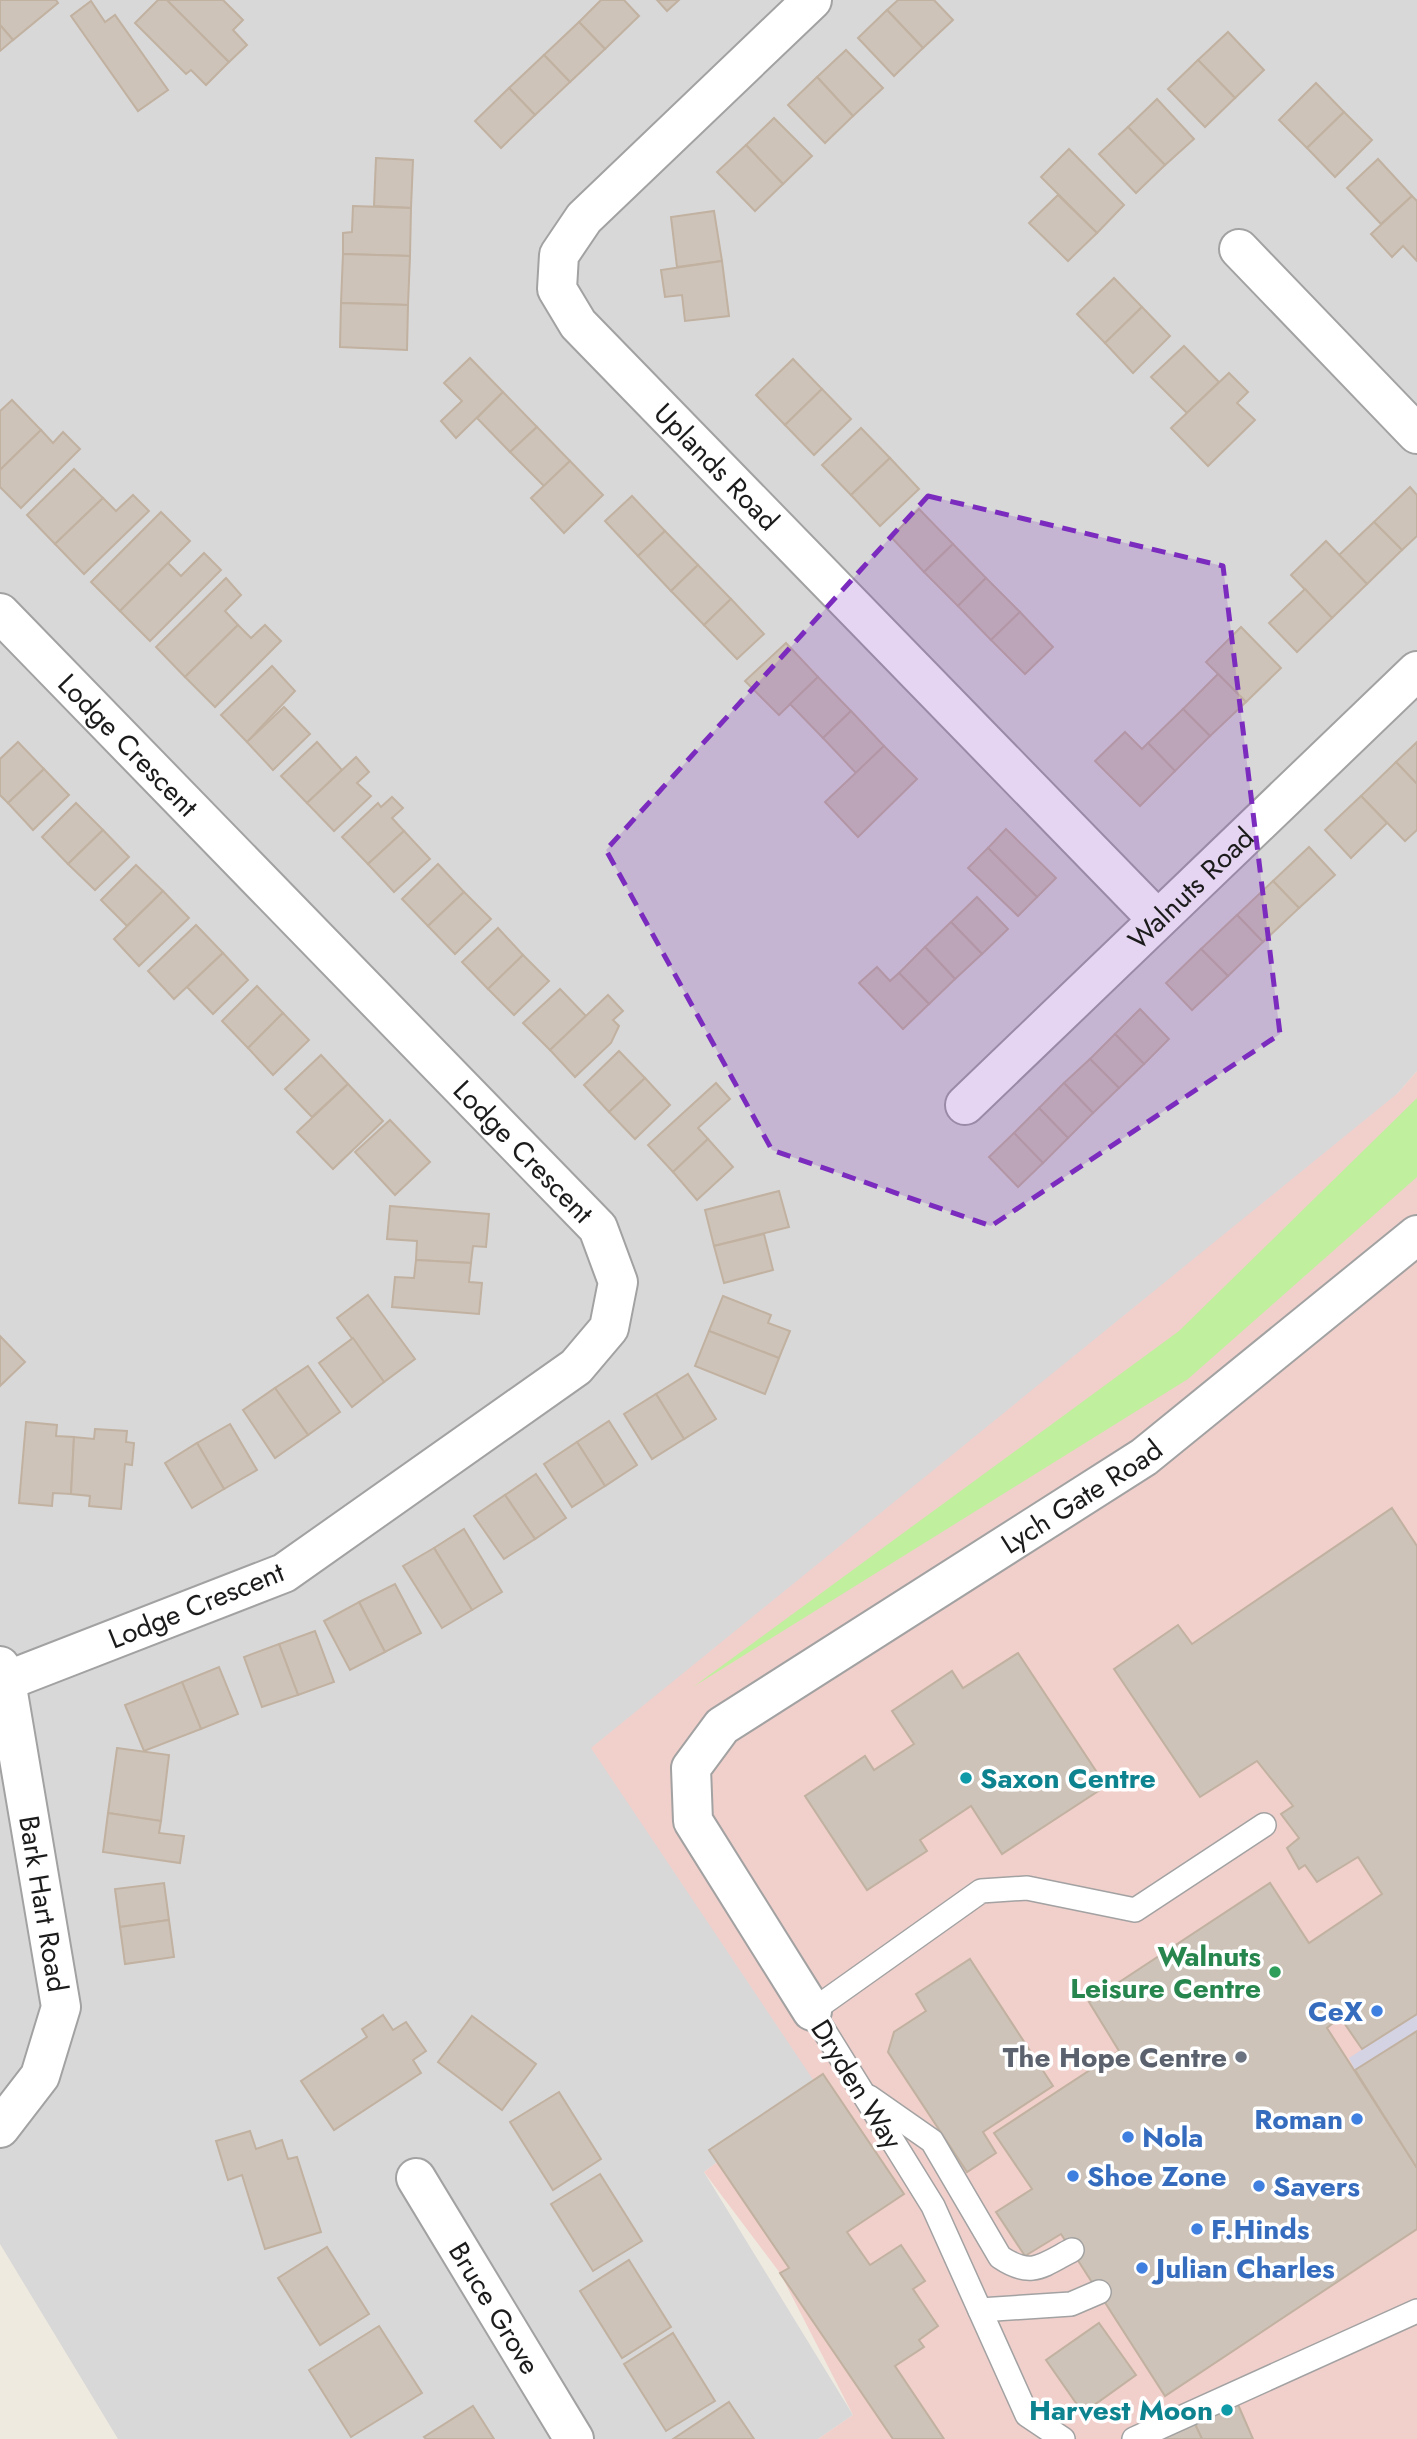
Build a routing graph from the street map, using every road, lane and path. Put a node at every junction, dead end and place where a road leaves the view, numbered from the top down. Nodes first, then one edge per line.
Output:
1 (811, 0) edge
2 (1239, 249) dead end
3 (1417, 434) edge
4 (0, 613) edge
5 (1417, 671) edge
6 (1157, 919) junction
7 (965, 1105) dead end
8 (1417, 1235) edge
9 (3, 1673) edge
10 (722, 1726) joint
11 (1264, 1825) dead end
12 (811, 2011) junction
13 (861, 2091) junction
14 (0, 2128) edge
15 (416, 2178) dead end
16 (1072, 2250) dead end
17 (1099, 2292) dead end
18 (980, 2310) junction
19 (1417, 2311) edge
20 (574, 2439) edge
21 (1063, 2439) edge
22 (1134, 2439) edge

1 - 6 street, Uplands Road
2 - 3 street
4 - 9 street, Lodge Crescent
5 - 6 street, Walnuts Road
6 - 7 street, Walnuts Road
8 - 10 street, Lych Gate Road
9 - 14 street, Bark Hart Road
10 - 12 street, Dryden Way
11 - 12 lane
12 - 13 lane, Dryden Way
13 - 16 lane
13 - 18 lane, Dryden Way
15 - 20 street, Bruce Grove
17 - 18 lane
18 - 21 lane, Dryden Way
19 - 22 lane

